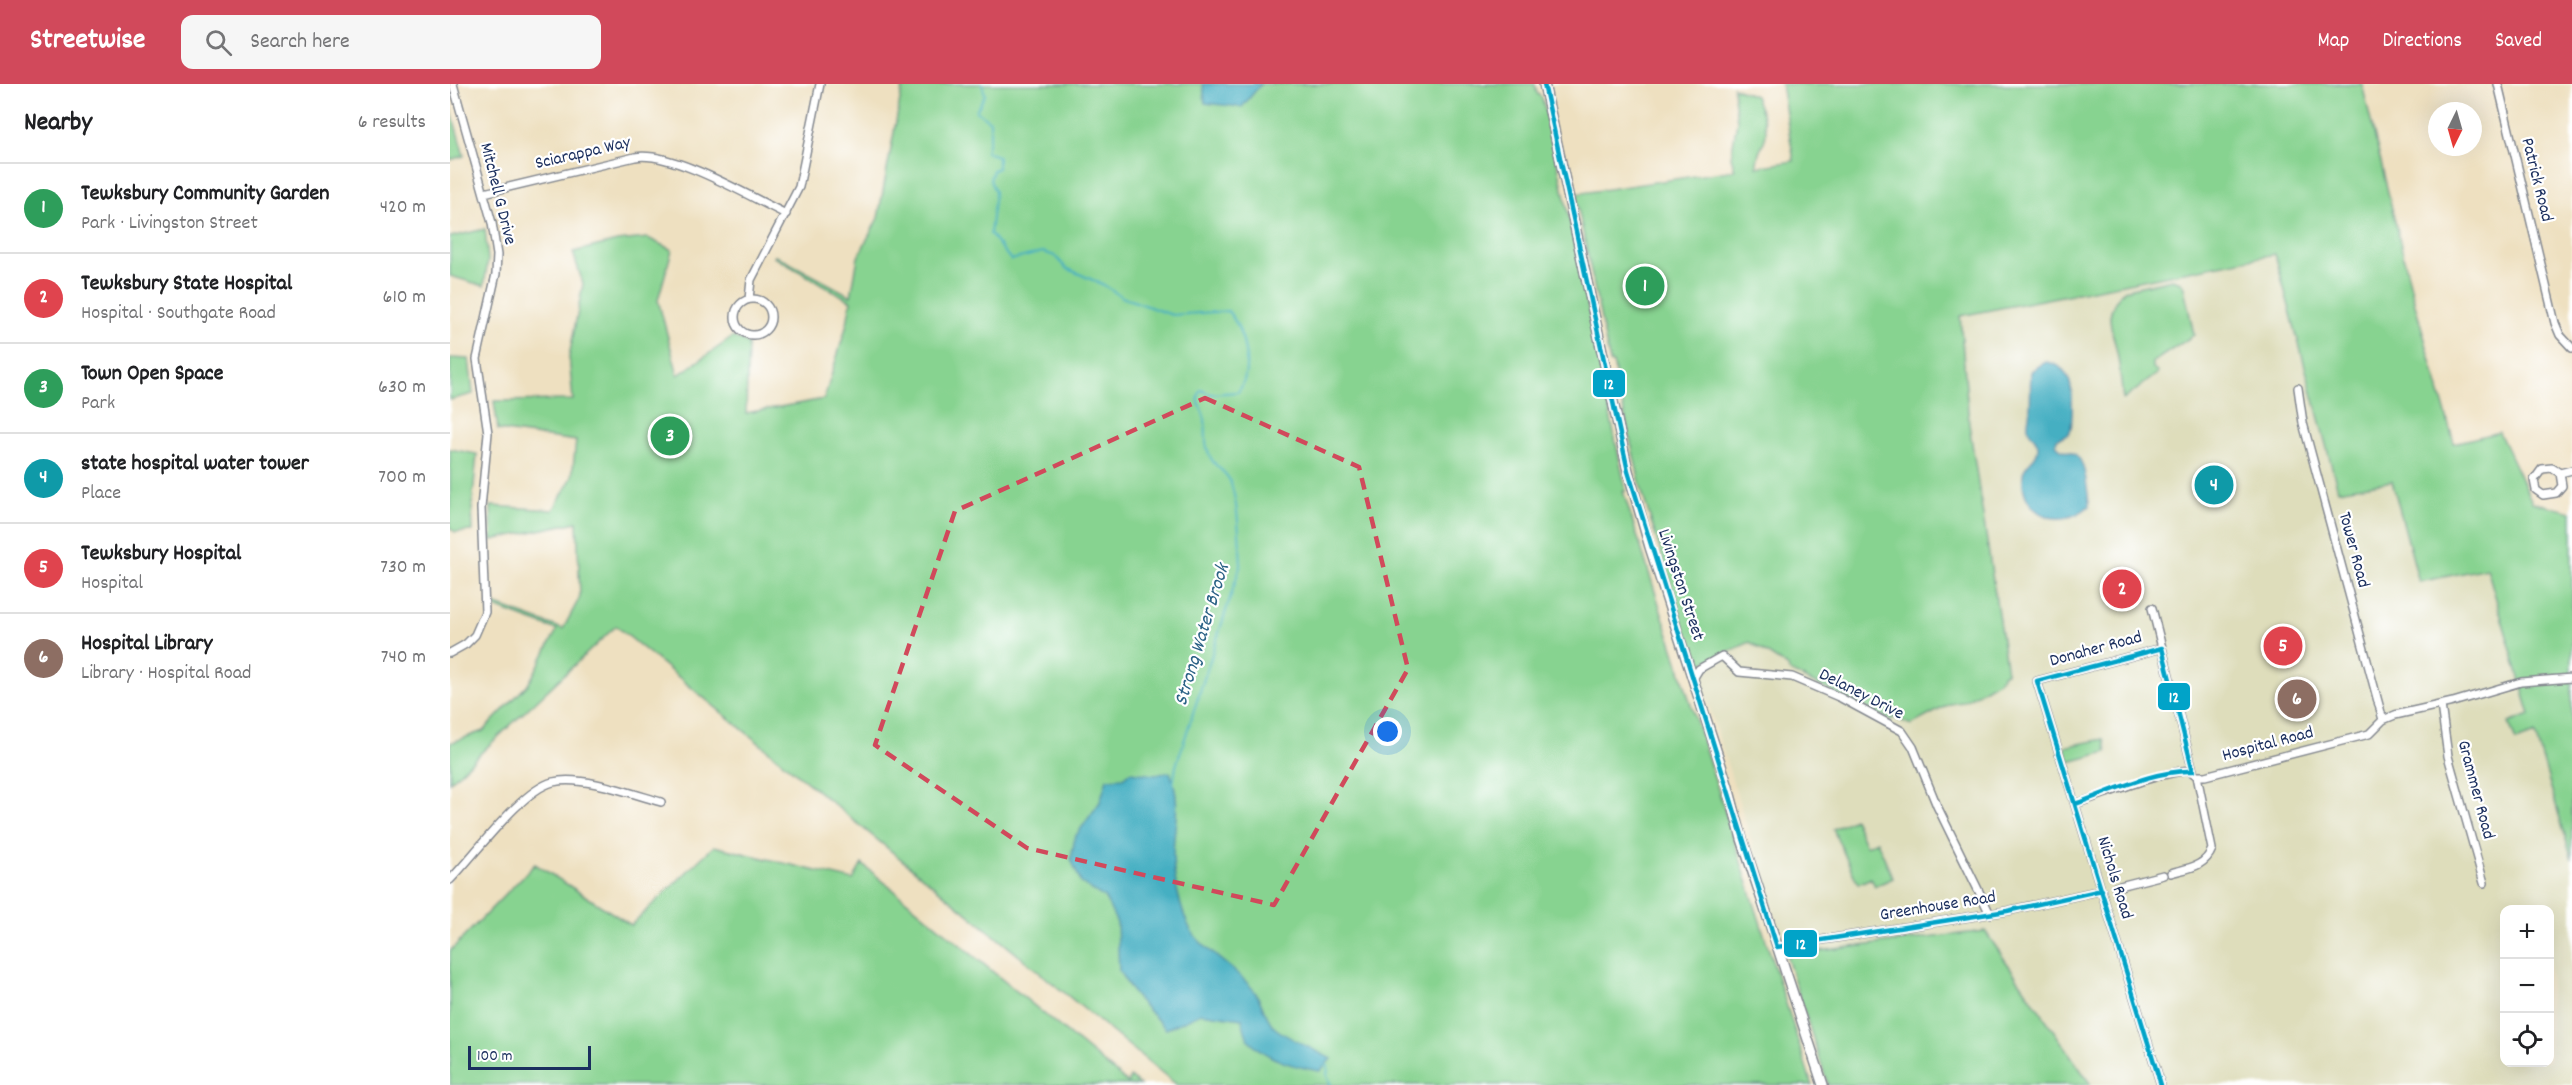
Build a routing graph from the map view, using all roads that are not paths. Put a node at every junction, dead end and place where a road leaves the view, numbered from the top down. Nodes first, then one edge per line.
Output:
1 (453, 84) edge
2 (820, 84) edge
3 (1544, 84) edge
4 (2498, 84) edge
5 (484, 193) junction
6 (786, 214) junction
7 (749, 299) junction
8 (2572, 348) edge
9 (2298, 388) dead end
10 (2572, 470) edge
11 (2560, 473) junction
12 (2152, 608) dead end
13 (2162, 648) junction
14 (450, 653) edge
15 (2572, 678) edge
16 (1694, 679) junction
17 (2037, 681) joint
18 (2441, 705) junction
19 (2383, 720) junction
20 (2195, 774) junction
21 (662, 802) dead end
22 (2075, 804) junction
23 (450, 880) edge
24 (2484, 883) dead end
25 (2116, 887) dead end
26 (2102, 890) junction
27 (1990, 914) junction
28 (1777, 947) junction
29 (1823, 1085) edge
30 (2161, 1085) edge

1 - 5 street, Mitchell G Drive
2 - 6 street
3 - 16 street, Livingston Street
4 - 8 street, Patrick Road
5 - 6 street, Sciarappa Way
5 - 14 street, Mitchell G Drive
6 - 7 street
7 - 7 street
9 - 19 street, Tower Road
10 - 11 street
11 - 11 street
12 - 13 street
13 - 17 street, Donaher Road
13 - 20 street
15 - 18 street, Hospital Road
16 - 27 street, Delaney Drive
16 - 28 street, Livingston Street
17 - 22 street, Nichols Road
18 - 19 street, Hospital Road
18 - 24 street, Grammer Road
19 - 20 street, Hospital Road
20 - 22 street, Hospital Road
20 - 25 street
21 - 23 street
22 - 26 street, Nichols Road
26 - 27 street, Greenhouse Road
26 - 30 street, Nichols Road
27 - 28 street, Greenhouse Road
28 - 29 street, Livingston Street

